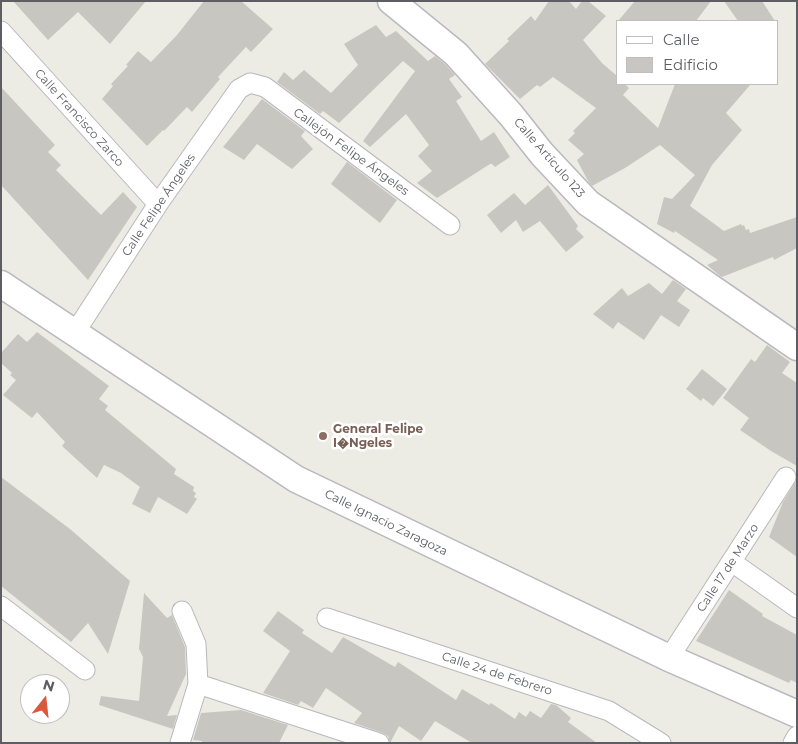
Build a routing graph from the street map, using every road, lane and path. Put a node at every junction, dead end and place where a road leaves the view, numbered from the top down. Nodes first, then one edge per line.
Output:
1 (391, 1) edge
2 (1, 31) edge
3 (250, 83) joint
4 (158, 204) junction
5 (450, 225) dead end
6 (1, 284) edge
7 (74, 334) junction
8 (797, 346) edge
9 (786, 477) dead end
10 (732, 562) junction
11 (1, 606) edge
12 (797, 608) edge
13 (182, 611) dead end
14 (326, 618) dead end
15 (669, 658) junction
16 (85, 670) dead end
17 (198, 684) junction
18 (797, 714) edge
19 (797, 736) edge
20 (180, 743) edge
21 (380, 743) edge
22 (661, 743) edge
23 (793, 743) edge

1 - 8 street, Calle Artículo 123
2 - 4 street, Calle Francisco Zarco
3 - 4 street, Calle Felipe Ángeles
3 - 5 street, Callejón Felipe Ángeles
4 - 7 street, Calle Felipe Ángeles
6 - 7 street, Calle Ignacio Zaragoza
7 - 15 street, Calle Ignacio Zaragoza
9 - 10 street, Calle 17 de Marzo
10 - 12 street
10 - 15 street, Calle 17 de Marzo
11 - 16 street
13 - 17 street
14 - 22 street, Calle 24 de Febrero
15 - 18 street, Calle Ignacio Zaragoza
17 - 20 street
17 - 21 street
19 - 23 street

